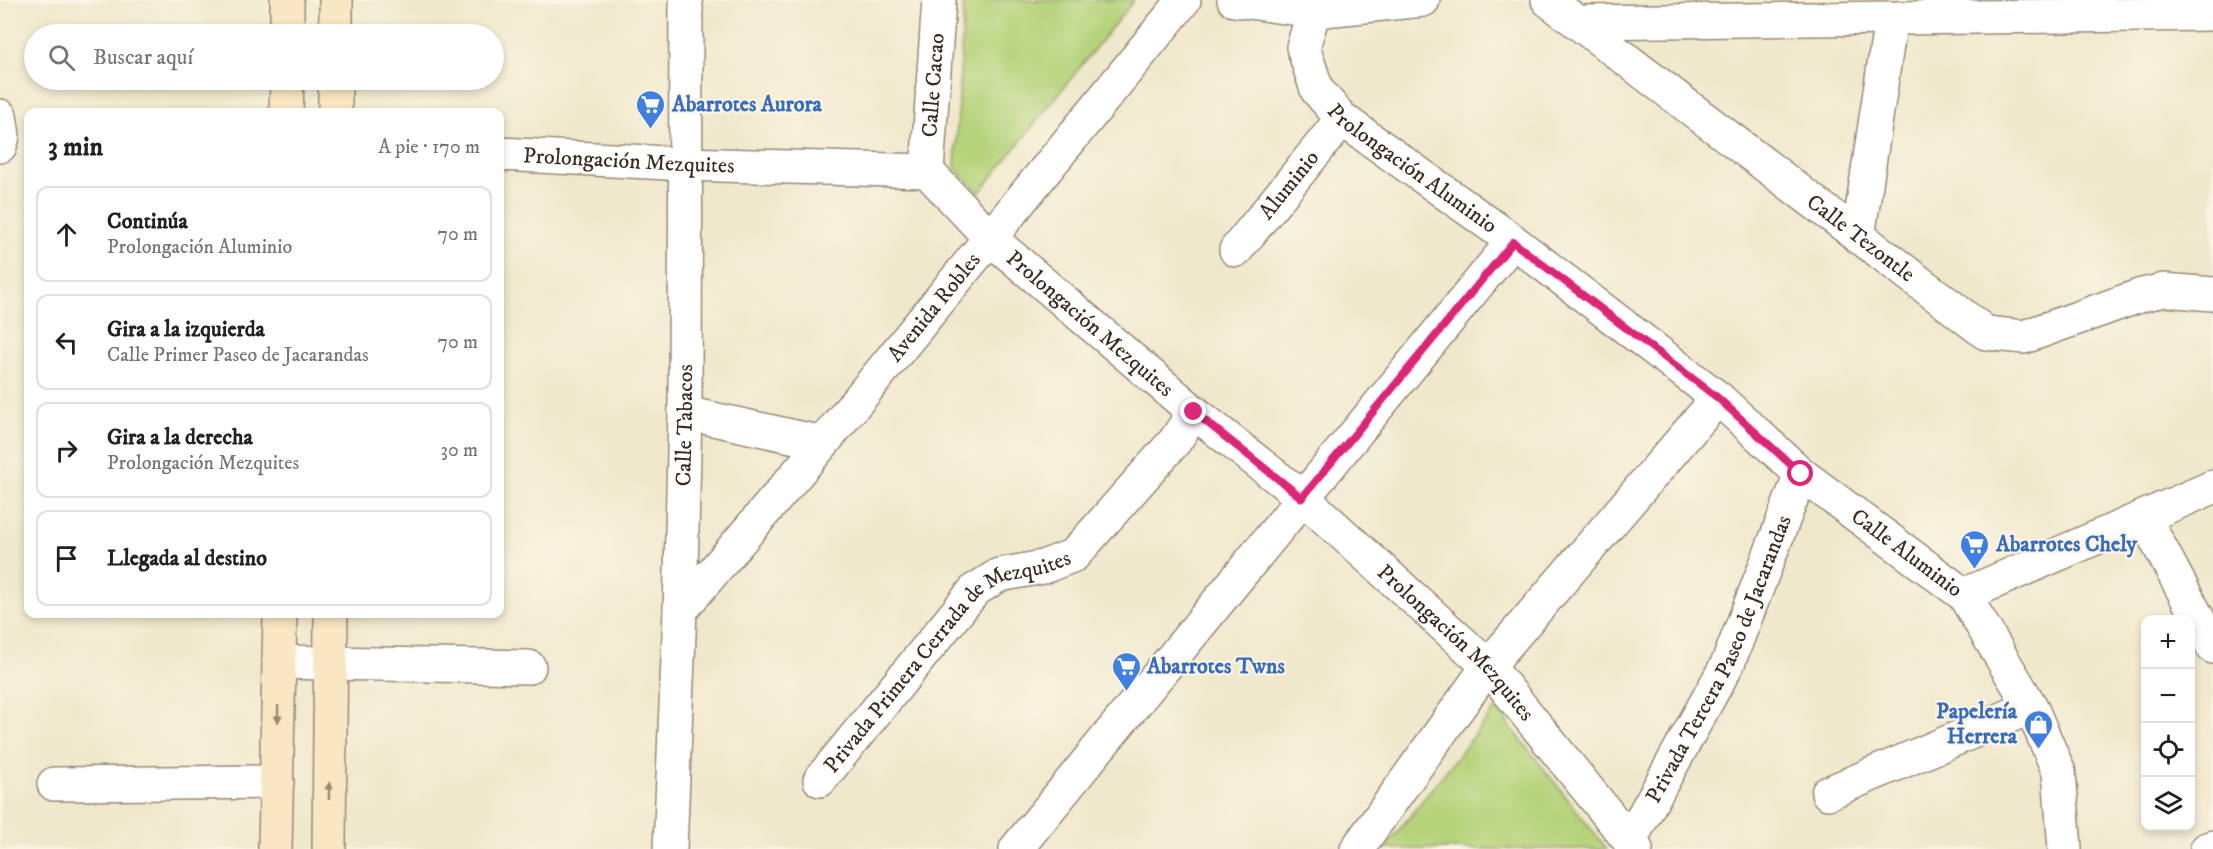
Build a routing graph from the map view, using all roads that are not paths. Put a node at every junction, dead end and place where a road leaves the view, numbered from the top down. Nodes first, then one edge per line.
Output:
1 (287, 0) edge
2 (336, 0) edge
3 (686, 0) edge
4 (939, 0) edge
5 (1184, 0) edge
6 (1234, 0) edge
7 (1423, 0) edge
8 (1548, 0) edge
9 (1314, 11) junction
10 (2213, 14) edge
11 (1891, 19) junction
12 (1580, 22) junction
13 (287, 24) edge
14 (336, 24) edge
15 (287, 90) edge
16 (335, 90) edge
17 (286, 108) edge
18 (335, 108) edge
19 (1342, 119) junction
20 (504, 154) edge
21 (685, 164) junction
22 (927, 171) junction
23 (1858, 237) junction
24 (991, 239) junction
25 (1513, 242) junction
26 (1236, 250) dead end
27 (2213, 294) edge
28 (1718, 398) junction
29 (1194, 412) junction
30 (685, 413) junction
31 (824, 443) junction
32 (1801, 474) junction
33 (2213, 487) edge
34 (1302, 498) junction
35 (2144, 517) junction
36 (1964, 595) junction
37 (680, 611) junction
38 (280, 618) edge
39 (331, 618) edge
40 (2213, 647) edge
41 (279, 662) junction
42 (330, 662) junction
43 (1488, 666) junction
44 (530, 667) dead end
45 (2031, 707) junction
46 (820, 780) dead end
47 (277, 782) junction
48 (54, 784) dead end
49 (1828, 793) dead end
50 (1633, 844) edge
51 (2213, 847) edge
52 (275, 849) edge
53 (329, 849) edge
54 (670, 849) edge
55 (1016, 849) edge
56 (1358, 849) edge
57 (2065, 849) edge
58 (2207, 849) edge

1 - 13 street
2 - 14 street
3 - 21 street, Calle Tabacos
4 - 22 street, Calle Cacao
5 - 24 street, Avenida Robles
6 - 9 street
7 - 9 street
8 - 12 street, Calle Tezontle
9 - 19 street, Prolongación Aluminio
10 - 11 street
11 - 12 street
11 - 23 street
12 - 23 street, Calle Tezontle
15 - 17 street
16 - 18 street
19 - 25 street, Prolongación Aluminio
19 - 26 street, Aluminio
20 - 21 street, Prolongación Mezquites
21 - 22 street, Prolongación Mezquites
21 - 30 street, Calle Tabacos
22 - 24 street, Prolongación Mezquites
23 - 27 street, Calle Tezontle
24 - 29 street, Prolongación Mezquites
24 - 31 street, Avenida Robles
25 - 28 street, Prolongación Aluminio
25 - 34 street
28 - 32 street, Prolongación Aluminio
28 - 43 street
29 - 34 street, Prolongación Mezquites
29 - 46 street, Privada Primera Cerrada de Mezquites
30 - 31 street
30 - 37 street, Calle Tabacos
31 - 37 street, Avenida Robles
32 - 36 street, Calle Aluminio
32 - 50 street, Privada Tercera Paseo de Jacarandas
33 - 35 street
34 - 43 street, Prolongación Mezquites
34 - 55 street
35 - 36 street
35 - 40 street
36 - 45 street, Calle Aluminio
37 - 54 street, Calle Tabacos
38 - 41 street
39 - 42 street
41 - 42 street
41 -> 47 street
42 - 44 street
53 -> 42 street
43 - 50 street, Prolongación Mezquites
43 - 56 street
45 - 49 street
45 - 57 street, Calle Aluminio
47 - 48 street
47 - 52 street
51 - 58 street

